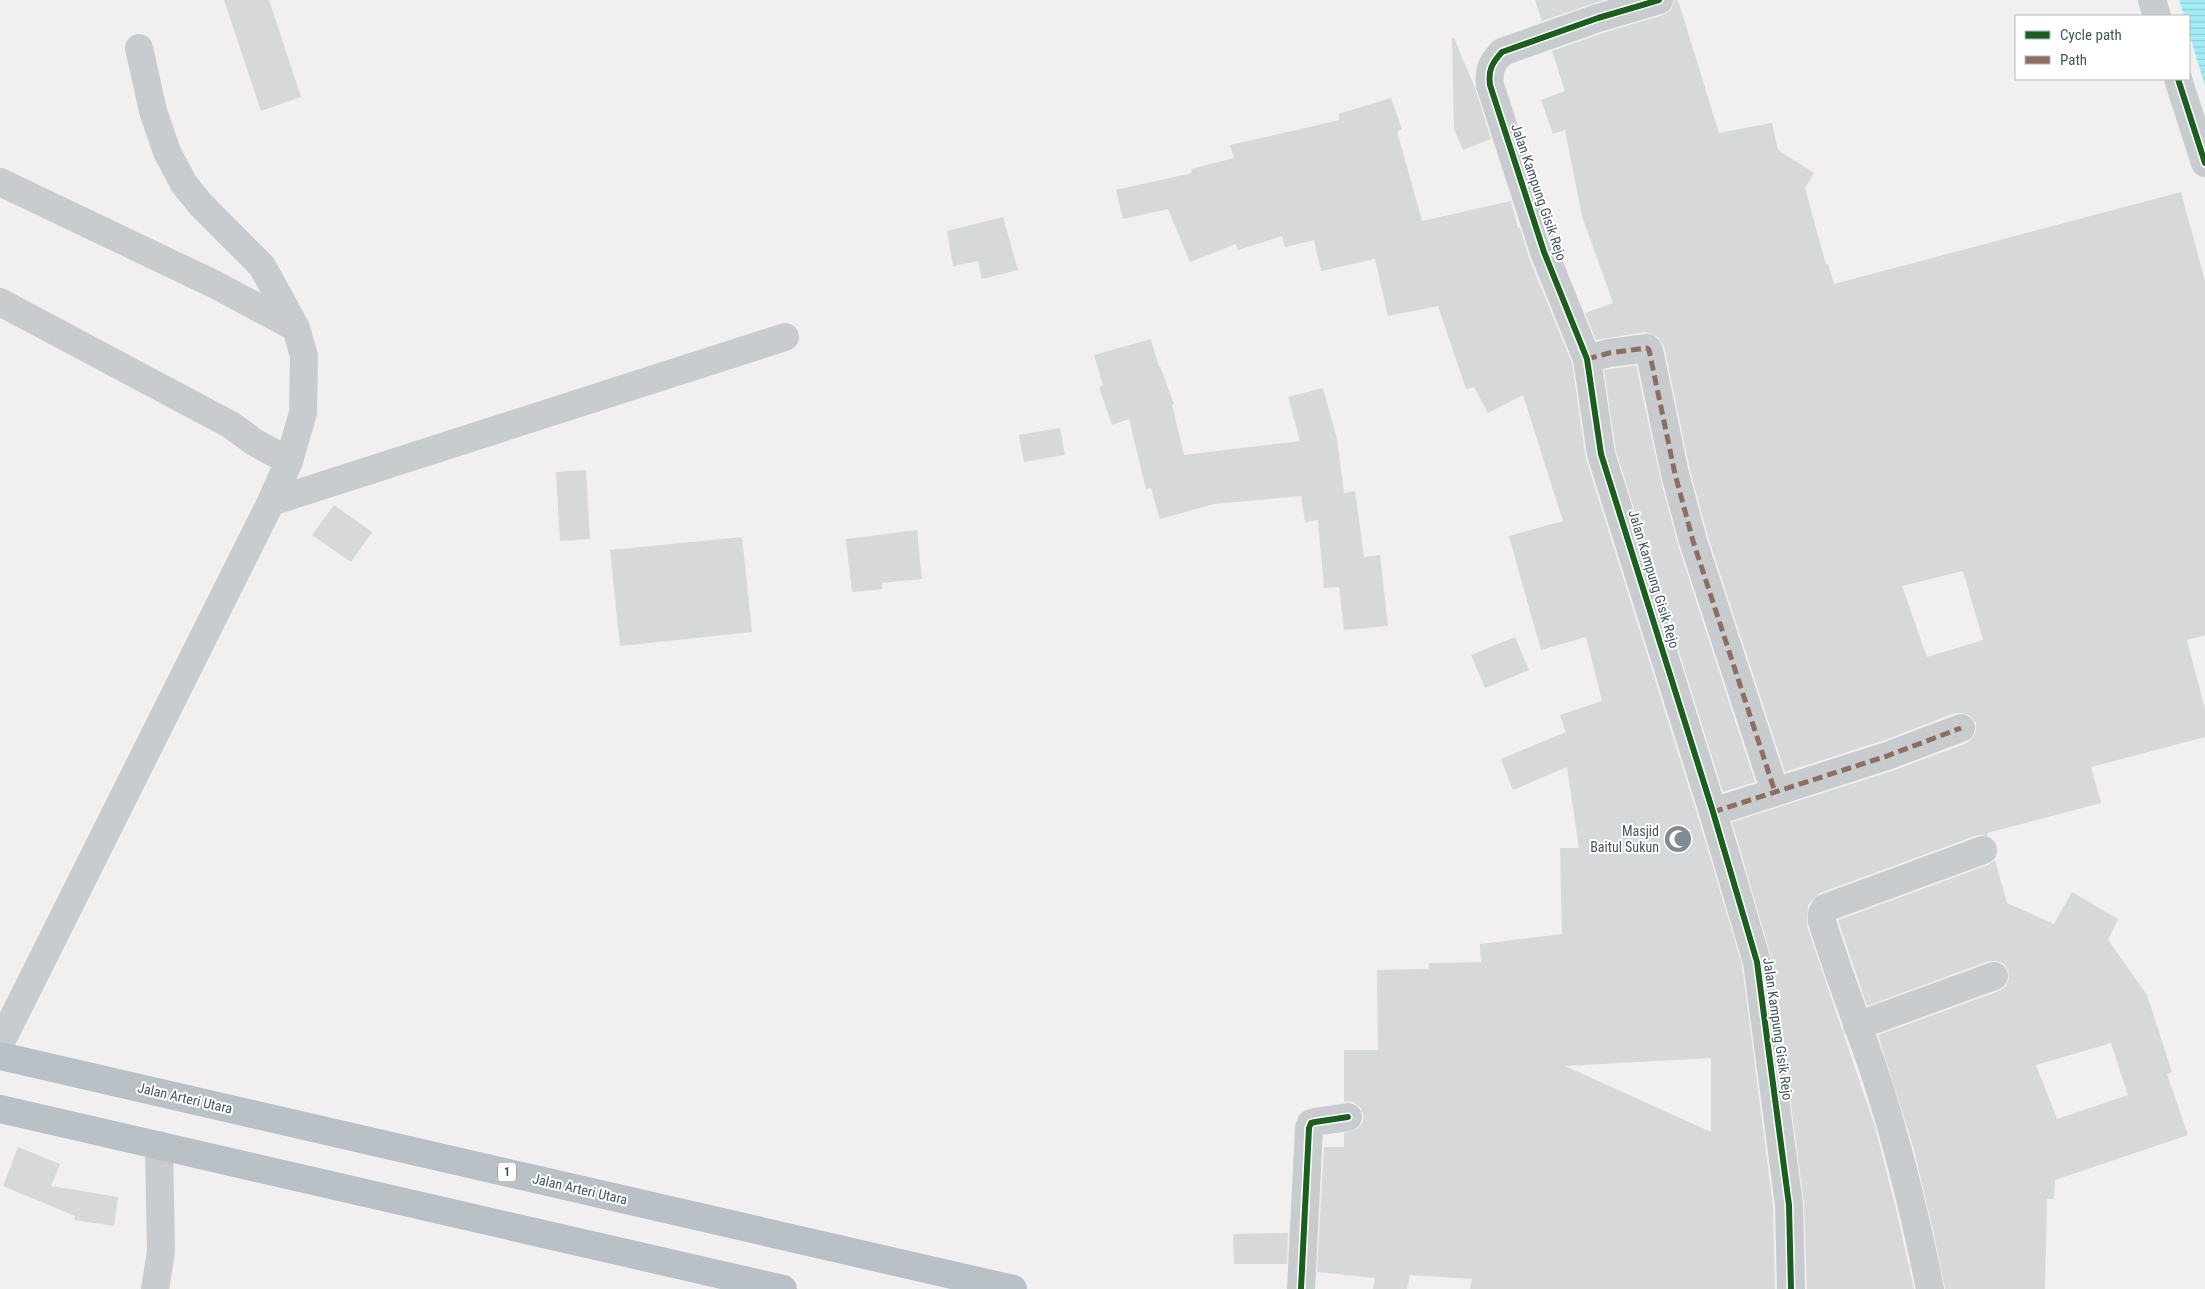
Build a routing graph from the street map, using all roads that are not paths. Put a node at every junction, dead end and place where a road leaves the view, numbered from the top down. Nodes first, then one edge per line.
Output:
1 (2152, 0) edge
2 (1646, 2) edge
3 (2157, 15) edge
4 (138, 48) dead end
5 (2178, 80) edge
6 (2205, 163) edge
7 (0, 182) edge
8 (0, 302) edge
9 (296, 328) junction
10 (785, 337) dead end
11 (1587, 359) junction
12 (288, 461) junction
13 (271, 502) junction
14 (1961, 728) dead end
15 (1775, 792) junction
16 (1713, 812) junction
17 (1983, 850) dead end
18 (1994, 976) dead end
19 (1857, 1026) junction
20 (0, 1044) edge
21 (0, 1056) edge
22 (0, 1109) edge
23 (1348, 1117) dead end
24 (159, 1145) junction
25 (155, 1289) edge
26 (784, 1289) edge
27 (1013, 1289) edge
28 (1301, 1289) edge
29 (1791, 1289) edge
30 (1930, 1289) edge

1 - 3 street
2 - 11 street, Jalan Kampung Gisik Rejo
4 - 9 street
5 - 6 street
7 - 9 street
8 - 12 street
9 - 12 street
10 - 13 street
11 - 15 street
11 - 16 street, Jalan Kampung Gisik Rejo
12 - 13 street
13 - 20 street
14 - 15 street
15 - 16 street
16 - 29 street, Jalan Kampung Gisik Rejo
17 - 19 street
18 - 19 street
19 - 30 street
21 - 27 highway, Jalan Arteri Utara / 1
22 - 24 highway
23 - 28 street
24 - 25 street
24 - 26 highway

